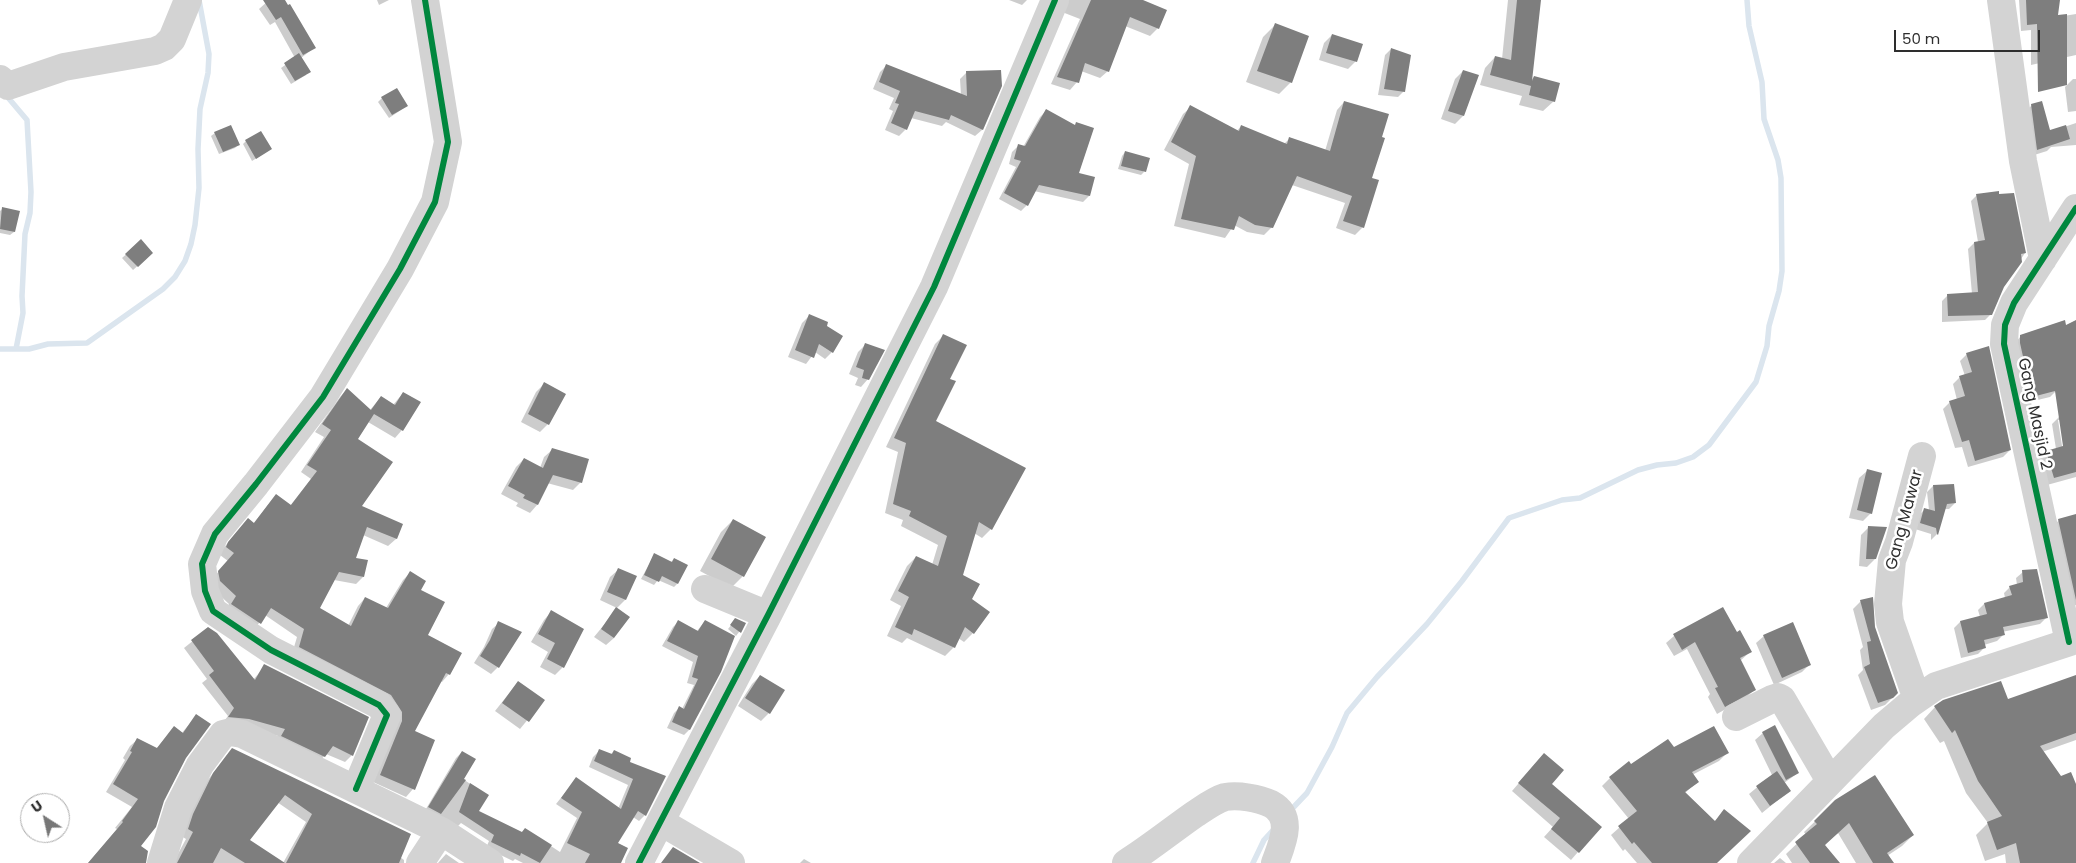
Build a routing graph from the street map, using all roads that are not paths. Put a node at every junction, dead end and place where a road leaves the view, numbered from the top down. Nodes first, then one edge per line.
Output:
1 (188, 0) edge
2 (425, 0) edge
3 (1055, 0) edge
4 (2001, 0) edge
5 (0, 79) edge
6 (2076, 208) edge
7 (2042, 259) junction
8 (1922, 456) dead end
9 (705, 589) dead end
10 (768, 615) junction
11 (2073, 641) edge
12 (1917, 699) junction
13 (1736, 717) dead end
14 (1830, 781) junction
15 (356, 789) junction
16 (661, 822) junction
17 (442, 831) junction
18 (161, 863) edge
19 (420, 863) edge
20 (490, 863) edge
21 (639, 863) edge
22 (731, 863) edge
23 (1126, 863) edge
24 (1275, 863) edge
25 (1751, 863) edge

1 - 5 street
2 - 15 street
3 - 10 street
4 - 7 street
6 - 7 street, Gang Masjid 2
7 - 11 street, Gang Masjid 2
8 - 12 street, Gang Mawar
9 - 10 street
10 - 16 street
11 - 12 street
12 - 14 street
13 - 14 street
14 - 25 street
15 - 17 street
15 - 18 street
16 - 21 street
16 - 22 street
17 - 19 street
17 - 20 street
23 - 24 street

